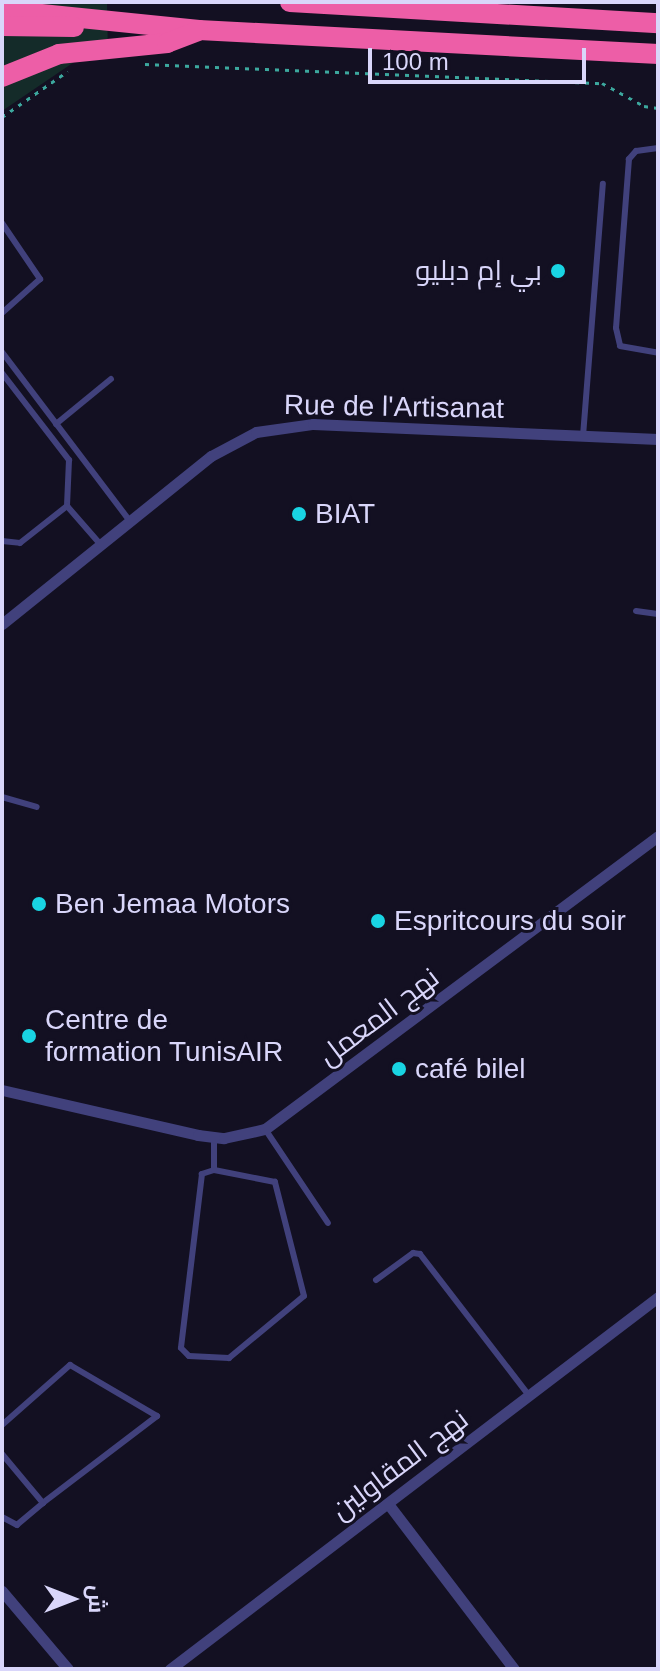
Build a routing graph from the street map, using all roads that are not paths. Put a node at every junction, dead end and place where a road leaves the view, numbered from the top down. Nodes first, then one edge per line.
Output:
1 (290, 2) edge
2 (501, 2) edge
3 (2, 10) edge
4 (545, 13) junction
5 (122, 22) junction
6 (658, 23) edge
7 (2, 26) edge
8 (199, 30) junction
9 (658, 54) edge
10 (2, 77) edge
11 (658, 148) edge
12 (603, 184) dead end
13 (2, 223) edge
14 (2, 313) edge
15 (2, 352) edge
16 (658, 353) edge
17 (2, 373) edge
18 (111, 379) dead end
19 (56, 424) junction
20 (583, 436) junction
21 (658, 439) edge
22 (67, 506) junction
23 (130, 521) junction
24 (2, 541) edge
25 (101, 545) junction
26 (636, 611) dead end
27 (658, 614) edge
28 (2, 624) edge
29 (2, 797) edge
30 (37, 807) dead end
31 (658, 836) edge
32 (2, 1090) edge
33 (265, 1129) junction
34 (214, 1137) junction
35 (214, 1170) junction
36 (328, 1223) dead end
37 (376, 1280) dead end
38 (658, 1297) edge
39 (530, 1397) junction
40 (2, 1425) edge
41 (2, 1454) edge
42 (43, 1503) junction
43 (389, 1505) junction
44 (2, 1517) edge
45 (2, 1591) edge
46 (68, 1669) edge
47 (170, 1669) edge
48 (514, 1669) edge

1 - 4 highway
2 - 4 highway
3 - 5 highway
4 - 6 highway
5 - 7 highway
5 - 8 highway
8 - 9 highway
8 - 10 highway
11 - 16 lane
12 - 20 lane
13 - 14 lane
15 - 19 lane
17 - 22 lane
18 - 19 lane
19 - 23 lane
20 - 21 street, Rue de l'Artisanat
20 - 23 street, Rue de l'Artisanat
22 - 24 lane
22 - 25 lane
23 - 25 street, Rue de l'Artisanat
25 - 28 street, Rue de l'Artisanat
26 - 27 lane
29 - 30 lane
31 - 33 street, نهج المعمل
32 - 34 street, نهج المعمل
33 - 34 street, نهج المعمل
33 - 36 lane
34 - 35 lane
35 - 35 lane
37 - 39 lane
38 - 39 street, نهج المقاولين
39 - 43 street, نهج المقاولين
40 - 42 lane
41 - 42 lane
42 - 44 lane
43 - 47 street, نهج المقاولين
43 - 48 street
45 - 46 street

